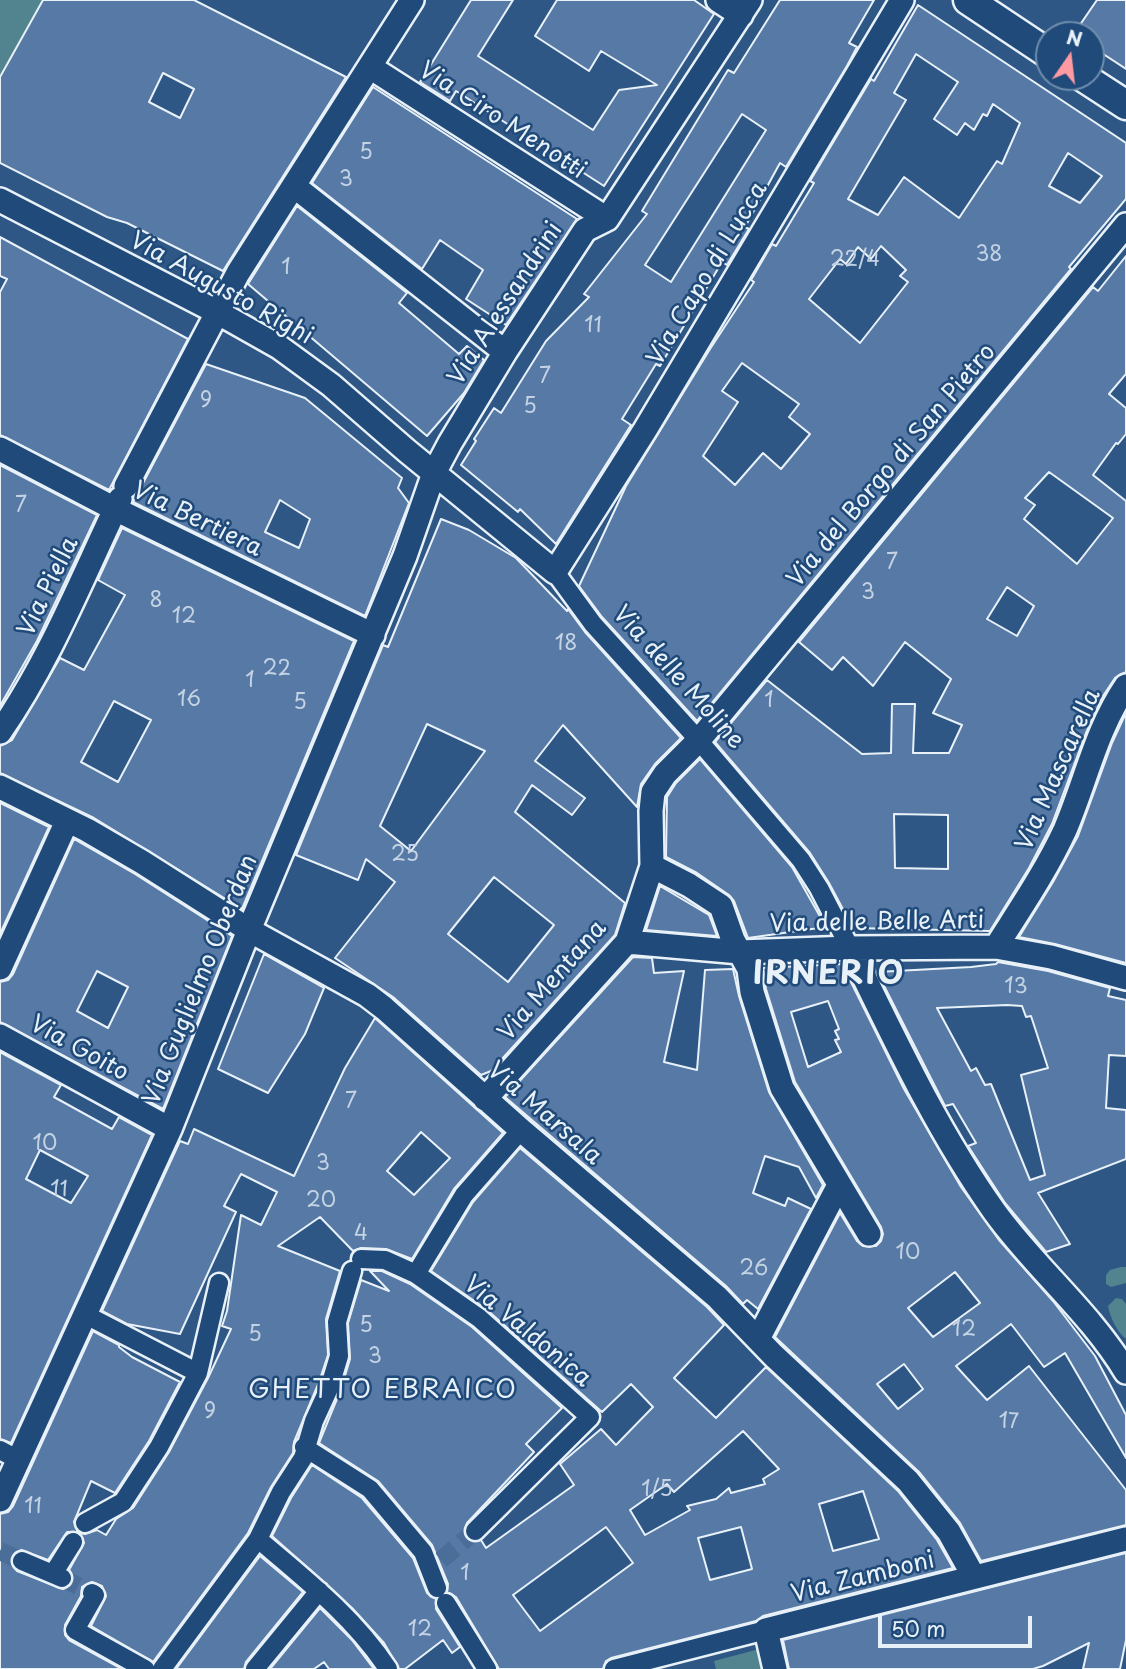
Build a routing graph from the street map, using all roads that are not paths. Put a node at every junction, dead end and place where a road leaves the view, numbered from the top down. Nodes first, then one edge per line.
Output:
1 (412, 0) edge
2 (718, 0) edge
3 (902, 0) edge
4 (968, 0) edge
5 (746, 7) edge
6 (1035, 45) edge
7 (370, 67) junction
8 (1104, 91) edge
9 (1126, 105) edge
10 (295, 186) junction
11 (0, 200) edge
12 (607, 219) junction
13 (1126, 225) edge
14 (218, 312) junction
15 (505, 352) junction
16 (0, 449) edge
17 (434, 473) junction
18 (120, 498) junction
19 (555, 572) junction
20 (373, 635) junction
21 (1126, 686) edge
22 (0, 732) edge
23 (699, 740) junction
24 (0, 787) edge
25 (67, 821) junction
26 (652, 866) junction
27 (249, 930) junction
28 (626, 942) junction
29 (996, 947) junction
30 (850, 948) junction
31 (740, 952) junction
32 (0, 968) edge
33 (1126, 978) edge
34 (0, 1036) edge
35 (485, 1098) junction
36 (170, 1129) junction
37 (520, 1130) junction
38 (839, 1185) junction
39 (869, 1234) dead end
40 (416, 1274) junction
41 (219, 1283) dead end
42 (86, 1315) junction
43 (758, 1339) junction
44 (198, 1373) junction
45 (1126, 1373) edge
46 (304, 1447) junction
47 (9, 1455) edge
48 (0, 1500) edge
49 (85, 1523) dead end
50 (475, 1531) tunnel mouth
51 (258, 1539) junction
52 (1126, 1539) edge
53 (73, 1542) dead end
54 (22, 1561) tunnel mouth
55 (974, 1577) junction
56 (319, 1591) junction
57 (92, 1593) dead end
58 (765, 1630) junction
59 (145, 1669) edge
60 (162, 1669) edge
61 (255, 1669) edge
62 (388, 1669) edge
63 (487, 1669) edge
64 (614, 1669) edge
65 (775, 1669) edge

1 - 7 street, Via Piella
2 - 5 street
3 - 19 street, Via Capo di Lucca
4 - 6 street
5 - 12 street, Via Alessandrini
7 - 10 street, Via Piella
7 - 12 street, Via Ciro Menotti
8 - 9 street
10 - 14 street, Via Piella
10 - 15 street
11 - 14 street, Via Augusto Righi
12 - 15 street, Via Alessandrini
13 - 23 street, Via del Borgo di San Pietro
14 - 17 street, Via Augusto Righi
14 - 18 street, Via Piella
15 - 17 street, Via Alessandrini
16 - 18 street, Via Bertiera
17 - 19 street, Via delle Moline
17 - 20 street, Via Guglielmo Oberdan
18 - 20 street, Via Bertiera
18 - 22 street, Via Piella
19 - 23 street, Via delle Moline
20 - 27 street, Via Guglielmo Oberdan
21 - 29 street, Via Mascarella
23 - 26 street, Via Mentana
23 - 30 street, Via delle Moline
24 - 25 street, Via Marsala
25 - 27 street, Via Marsala
25 - 32 street
26 - 28 street, Via Mentana
26 - 31 street
27 - 35 street, Via Marsala
27 - 36 street, Via Guglielmo Oberdan
28 - 31 street, Via delle Belle Arti
28 - 35 street, Via Mentana
29 - 30 street, Via delle Belle Arti
29 - 33 street, Via delle Belle Arti
30 - 31 street, Via delle Belle Arti
30 - 45 street
31 - 38 street
34 - 36 street, Via Goito
35 - 37 street, Via Marsala
36 - 42 street, Via Guglielmo Oberdan
37 - 40 street
37 - 43 street, Via Marsala
38 - 39 street
38 - 43 street
40 - 46 street, Via Valdonica
40 - 50 street, Via Valdonica
41 - 44 street
42 - 44 street
42 - 47 street, Via Guglielmo Oberdan
43 - 55 street, Via Marsala
44 - 49 street
46 - 51 street
46 - 63 street
47 - 48 street, Via Guglielmo Oberdan
51 - 56 street
51 - 60 street
52 - 55 street, Via Zamboni
53 - 54 street
55 - 58 street, Via Zamboni
56 - 61 street
56 - 62 street
57 - 59 street
58 - 64 street, Via Zamboni
58 - 65 street

